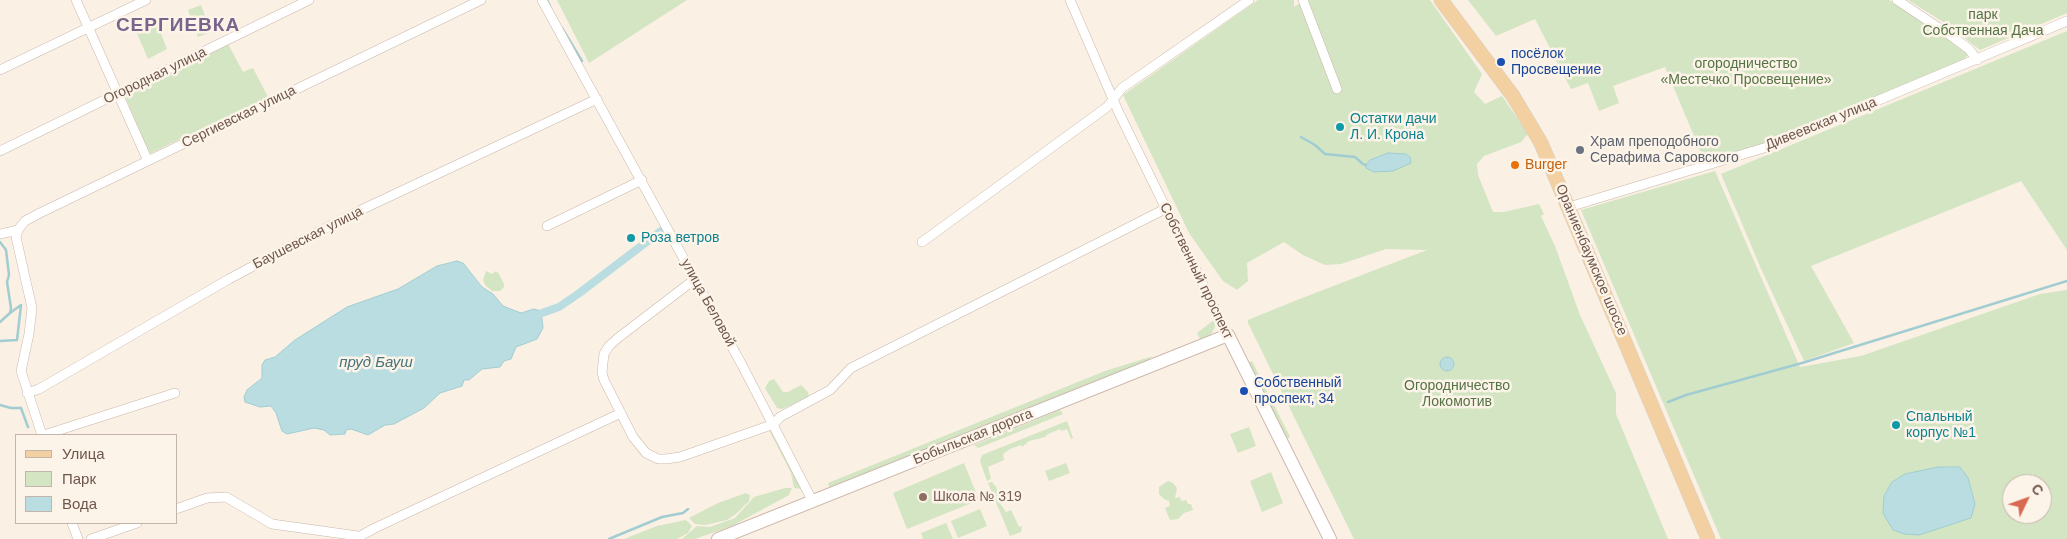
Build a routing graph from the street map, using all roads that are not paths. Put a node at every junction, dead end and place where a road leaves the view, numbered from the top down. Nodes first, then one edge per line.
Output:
1 (76, 0) edge
2 (146, 0) edge
3 (309, 0) edge
4 (481, 0) edge
5 (542, 0) edge
6 (1070, 0) edge
7 (1250, 0) edge
8 (1303, 0) edge
9 (1441, 0) edge
10 (1896, 0) edge
11 (2067, 21) edge
12 (87, 28) junction
13 (1977, 60) junction
14 (0, 70) edge
15 (1337, 89) dead end
16 (118, 94) junction
17 (1113, 98) junction
18 (598, 99) junction
19 (0, 151) edge
20 (148, 161) junction
21 (642, 180) junction
22 (1568, 207) junction
23 (1165, 209) junction
24 (546, 226) dead end
25 (18, 230) junction
26 (0, 234) edge
27 (922, 242) dead end
28 (695, 279) junction
29 (1228, 335) junction
30 (27, 393) junction
31 (175, 393) dead end
32 (621, 413) junction
33 (774, 424) junction
34 (43, 434) edge
35 (46, 434) edge
36 (813, 502) junction
37 (178, 508) edge
38 (72, 524) edge
39 (135, 524) edge
40 (325, 535) edge
41 (356, 538) edge
42 (78, 539) edge
43 (91, 539) edge
44 (718, 539) edge
45 (1330, 539) edge
46 (1708, 539) edge

1 - 12 street
2 - 12 street
3 - 16 street, Огородная улица
4 - 20 street, Сергиевская улица
5 - 18 street, улица Беловой
6 - 17 street, Собственный проспект
7 - 17 street
8 - 15 street
9 - 22 main road, Ораниенбаумское шоссе
10 - 13 street
11 - 13 street, Дивеевская улица
12 - 14 street
12 - 16 street
13 - 22 street, Дивеевская улица
16 - 19 street, Огородная улица
16 - 20 street
17 - 23 street, Собственный проспект
17 - 27 street
18 - 21 street, улица Беловой
18 - 30 street, Баушевская улица
20 - 25 street, Сергиевская улица
21 - 24 street
21 - 28 street, улица Беловой
22 - 46 main road, Ораниенбаумское шоссе
23 - 29 street, Собственный проспект
23 - 33 street
25 - 26 street, Сергиевская улица
25 - 30 street
28 - 32 street
28 - 33 street, улица Беловой
29 - 36 street, Бобыльская дорога
29 - 45 street, Собственный проспект
30 - 34 street
31 - 35 street
32 - 33 street
32 - 41 street
33 - 36 street, улица Беловой
36 - 44 street, Бобыльская дорога
37 - 40 street
38 - 42 street
39 - 43 street
40 - 41 street

